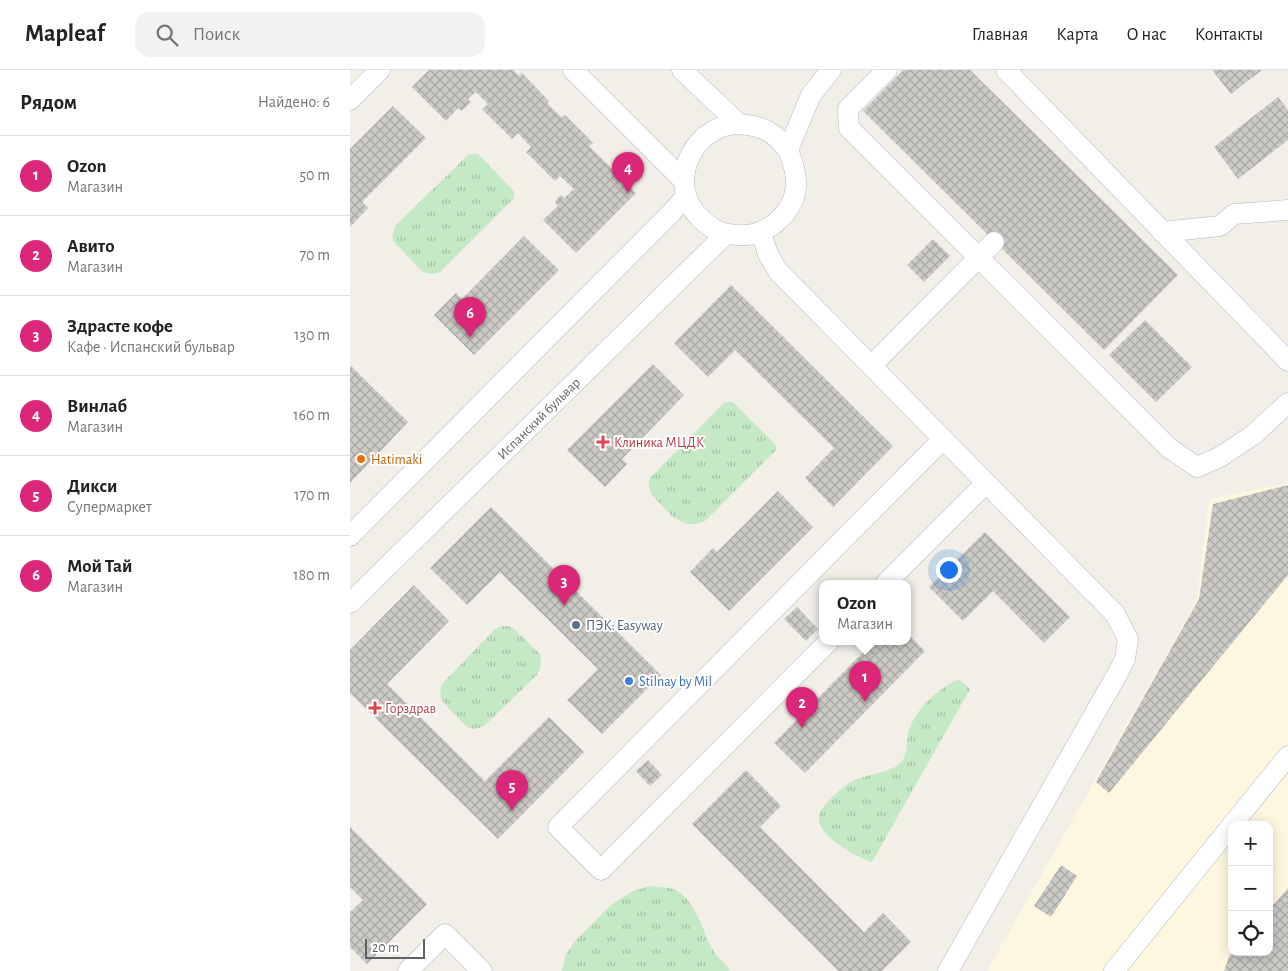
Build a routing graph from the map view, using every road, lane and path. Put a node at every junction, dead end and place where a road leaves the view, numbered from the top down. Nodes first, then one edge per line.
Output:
1 (380, 70) edge
2 (573, 70) edge
3 (682, 70) edge
4 (831, 70) edge
5 (887, 70) edge
6 (1006, 70) edge
7 (350, 100) edge
8 (739, 124) junction
9 (788, 150) junction
10 (685, 189) junction
11 (1288, 210) edge
12 (761, 232) junction
13 (1162, 232) junction
14 (726, 234) junction
15 (994, 242) dead end
16 (979, 258) junction
17 (1288, 361) edge
18 (871, 366) junction
19 (1288, 403) edge
20 (943, 439) junction
21 (986, 483) junction
22 (350, 536) edge
23 (889, 580) edge
24 (350, 603) edge
25 (825, 645) edge
26 (1288, 756) edge
27 (1235, 821) edge
28 (1228, 830) edge
29 (408, 971) edge
30 (482, 971) edge
31 (948, 971) edge
32 (1114, 971) edge

1 - 7 street
2 - 10 street
3 - 8 street
4 - 9 street
5 - 16 street
6 - 13 street
8 - 9 street
8 - 10 street
9 - 12 street
10 - 14 street
10 - 22 street
11 - 13 street
12 - 14 street
12 - 18 street
13 - 17 street
14 - 24 street, Испанский бульвар
15 - 16 street
16 - 18 street
16 - 19 street
18 - 20 street
20 - 21 street
20 - 25 street
21 - 23 street
21 - 31 street
26 - 27 street
28 - 32 street
29 - 30 street

